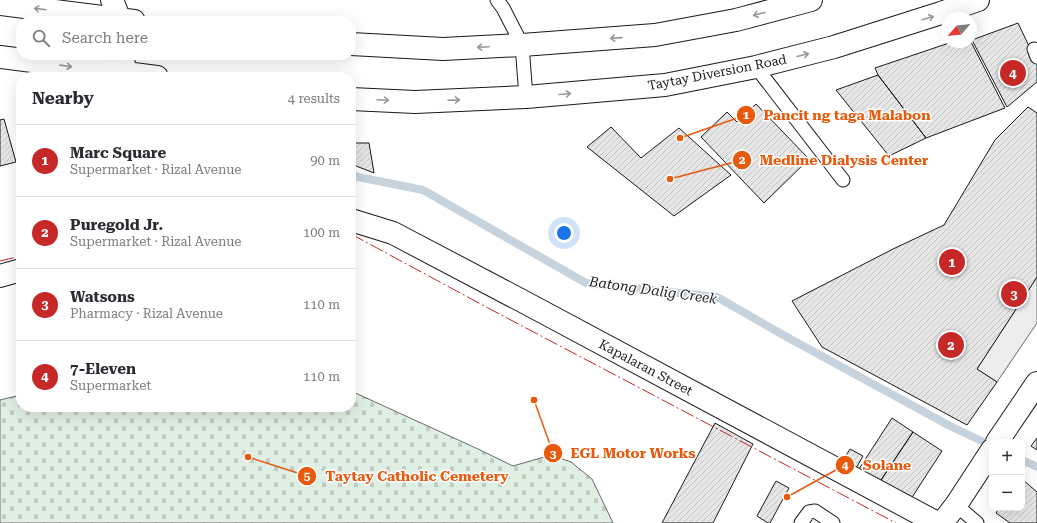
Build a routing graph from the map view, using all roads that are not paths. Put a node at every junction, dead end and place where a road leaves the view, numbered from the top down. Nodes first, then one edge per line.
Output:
1 (496, 0) edge
2 (811, 0) edge
3 (978, 0) edge
4 (783, 3) edge
5 (0, 4) edge
6 (122, 15) edge
7 (356, 44) edge
8 (522, 45) junction
9 (0, 57) edge
10 (16, 58) edge
11 (34, 60) edge
12 (756, 67) junction
13 (124, 68) edge
14 (139, 72) edge
15 (526, 97) junction
16 (356, 99) edge
17 (843, 180) dead end
18 (356, 222) edge
19 (16, 271) edge
20 (0, 276) edge
21 (1037, 383) edge
22 (999, 439) edge
23 (989, 454) edge
24 (956, 505) junction
25 (801, 523) edge
26 (833, 523) edge
27 (937, 523) edge
28 (942, 523) edge
29 (976, 523) edge

1 - 8 lane
2 - 4 main road
12 -> 3 main road, Taytay Diversion Road
4 -> 8 main road
6 -> 5 main road
8 -> 7 main road
8 - 15 lane
9 -> 10 main road
11 -> 13 main road
15 -> 12 main road, Taytay Diversion Road
12 - 17 lane
13 - 14 main road
16 -> 15 main road, Taytay Diversion Road
18 - 27 main road, Kapalaran Street
19 - 20 main road
21 - 22 main road
23 - 24 main road
24 - 28 main road
24 - 29 lane
25 - 26 lane

